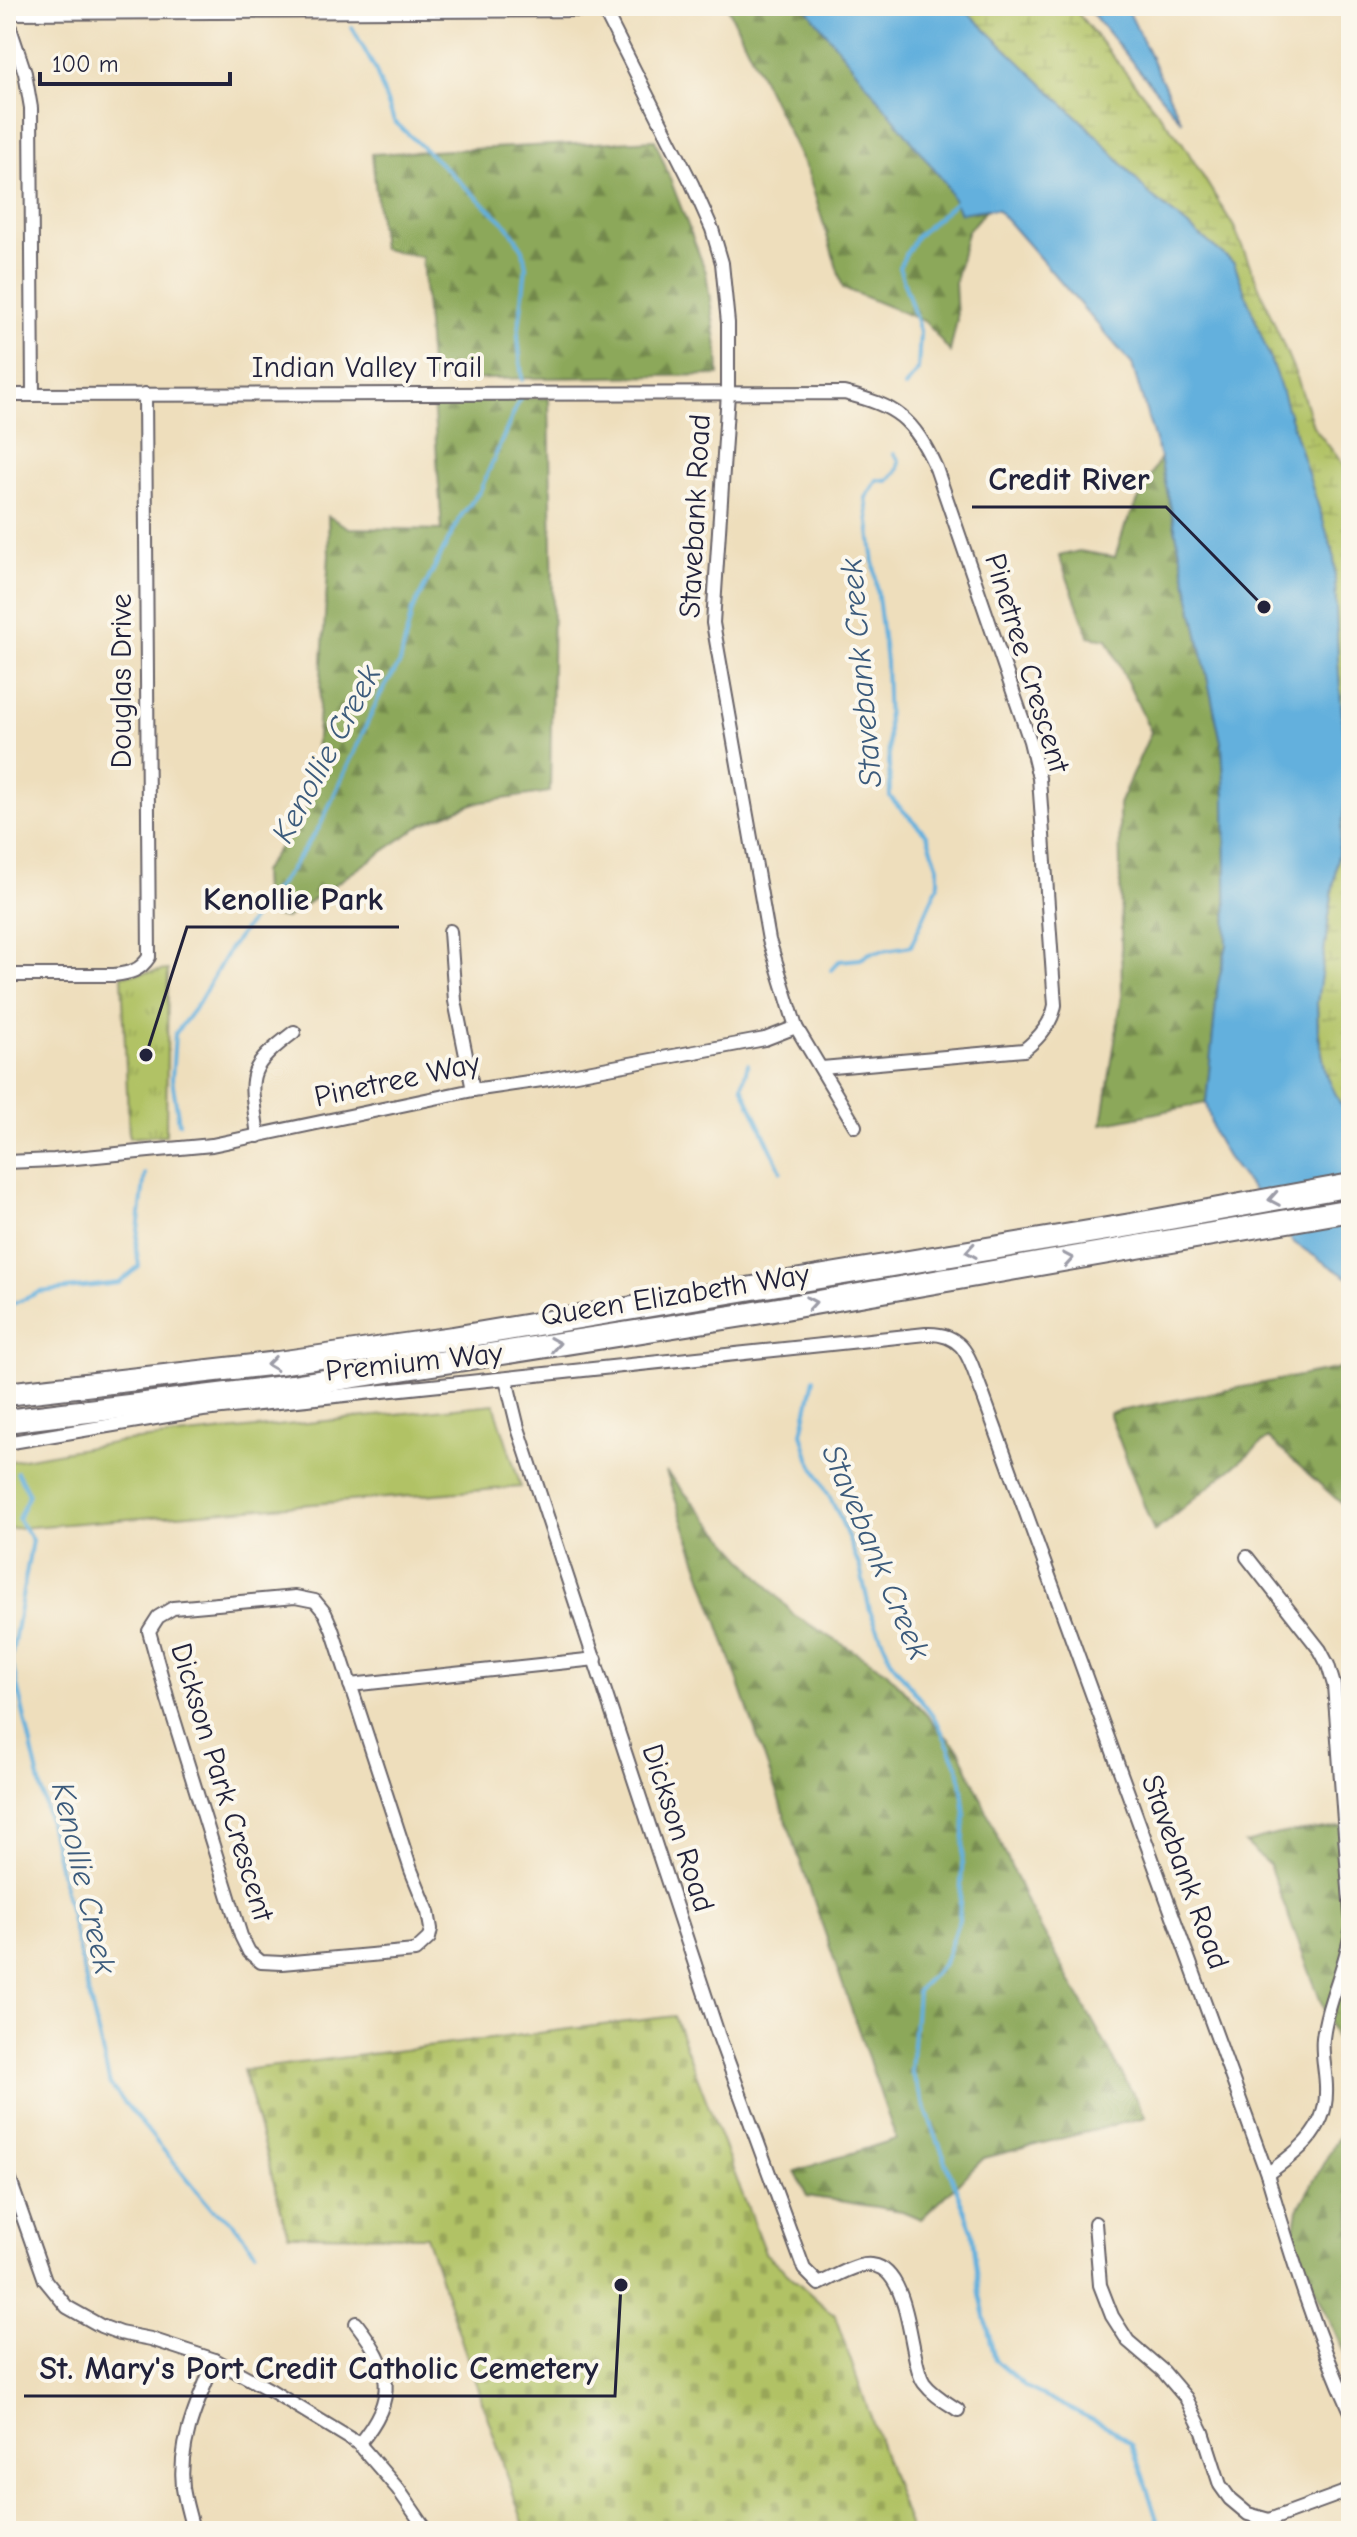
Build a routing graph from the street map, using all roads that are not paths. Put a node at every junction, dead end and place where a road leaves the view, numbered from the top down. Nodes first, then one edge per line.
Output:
1 (603, 8) edge
2 (217, 10) edge
3 (6, 14) edge
4 (728, 393) junction
5 (145, 394) junction
6 (6, 395) edge
7 (33, 395) junction
8 (450, 931) dead end
9 (6, 975) edge
10 (796, 1027) junction
11 (294, 1032) dead end
12 (822, 1068) junction
13 (473, 1090) junction
14 (855, 1126) dead end
15 (258, 1136) junction
16 (6, 1162) edge
17 (1351, 1185) edge
18 (1351, 1210) edge
19 (965, 1351) joint
20 (506, 1379) junction
21 (6, 1394) edge
22 (6, 1421) edge
23 (6, 1443) edge
24 (1247, 1557) dead end
25 (596, 1659) junction
26 (350, 1685) junction
27 (1351, 1916) edge
28 (1351, 1931) edge
29 (6, 2169) edge
30 (1267, 2174) junction
31 (1095, 2223) dead end
32 (356, 2323) dead end
33 (215, 2360) junction
34 (958, 2410) dead end
35 (1351, 2412) edge
36 (359, 2444) junction
37 (1351, 2490) edge
38 (193, 2531) edge
39 (427, 2531) edge

1 - 2 street
1 - 4 street, Stavebank Road
2 - 3 street
3 - 7 street
4 - 5 street, Indian Valley Trail
4 - 10 street, Stavebank Road
4 - 12 street, Pinetree Crescent
5 - 7 street, Indian Valley Trail
5 - 9 street, Douglas Drive
6 - 7 street, Indian Valley Trail
8 - 13 street
10 - 12 street, Stavebank Road
10 - 13 street, Pinetree Way
11 - 15 street
12 - 14 street, Stavebank Road
13 - 15 street, Pinetree Way
15 - 16 street, Pinetree Way
17 -> 21 highway, Queen Elizabeth Way
22 -> 18 highway, Queen Elizabeth Way
19 - 20 street, Premium Way
19 - 30 street, Stavebank Road
20 - 23 street, Premium Way
20 - 25 street, Dickson Road
24 - 27 street
25 - 26 street
25 - 34 street, Dickson Road
26 - 26 street, Dickson Park Crescent
28 - 30 street
29 - 33 street
30 - 35 street, Stavebank Road
31 - 37 street
32 - 36 street
33 - 36 street
33 - 38 street
36 - 39 street

